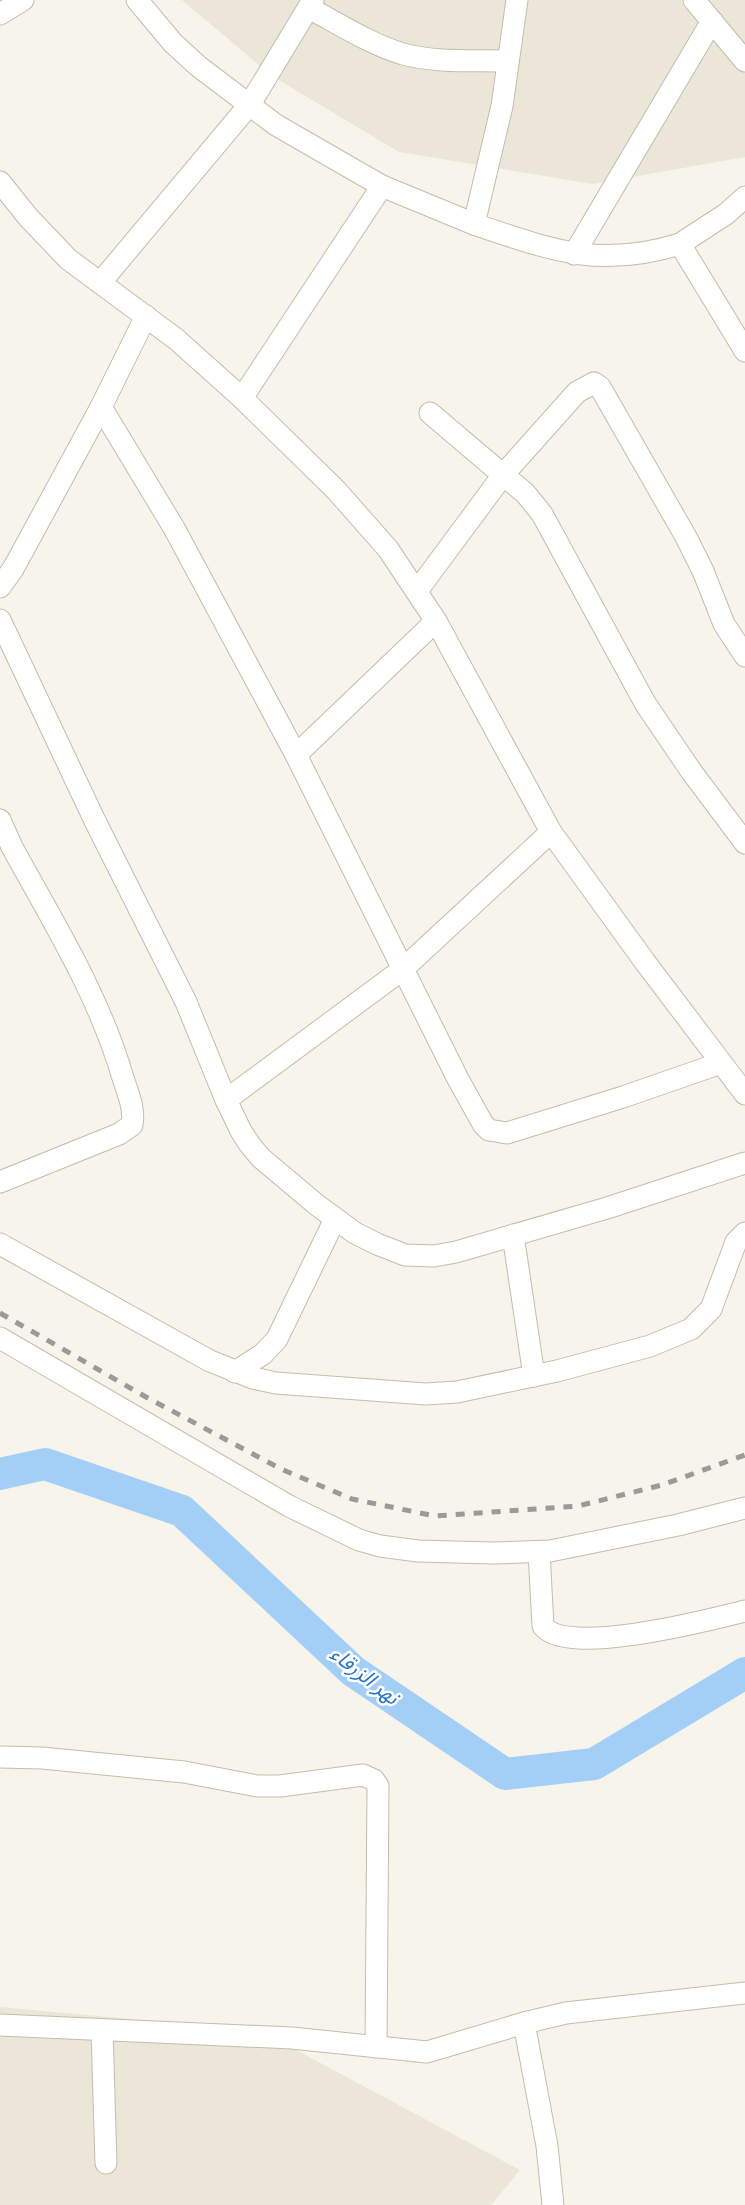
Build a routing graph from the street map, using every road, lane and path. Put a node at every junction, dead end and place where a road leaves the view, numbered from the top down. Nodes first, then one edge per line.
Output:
1 (23, 0) edge
2 (136, 0) edge
3 (517, 0) edge
4 (694, 0) edge
5 (311, 4) edge
6 (0, 14) edge
7 (712, 21) junction
8 (508, 61) junction
9 (745, 61) edge
10 (250, 104) junction
11 (0, 182) edge
12 (382, 186) junction
13 (745, 197) edge
14 (474, 224) junction
15 (680, 244) junction
16 (574, 254) junction
17 (100, 283) junction
18 (146, 316) junction
19 (745, 351) edge
20 (242, 398) junction
21 (101, 407) junction
22 (430, 413) dead end
23 (503, 475) junction
24 (0, 587) edge
25 (416, 591) junction
26 (0, 621) edge
27 (436, 621) junction
28 (745, 656) edge
29 (296, 755) junction
30 (0, 820) edge
31 (551, 832) junction
32 (745, 843) edge
33 (403, 969) junction
34 (721, 1063) junction
35 (745, 1094) edge
36 (226, 1100) junction
37 (745, 1163) edge
38 (0, 1182) edge
39 (335, 1219) junction
40 (745, 1233) edge
41 (513, 1235) junction
42 (0, 1244) edge
43 (0, 1338) edge
44 (234, 1371) junction
45 (534, 1376) junction
46 (745, 1508) edge
47 (539, 1552) junction
48 (745, 1611) edge
49 (0, 1757) edge
50 (745, 1993) edge
51 (524, 2023) junction
52 (0, 2025) edge
53 (102, 2031) junction
54 (376, 2048) junction
55 (106, 2163) dead end
56 (552, 2205) edge

1 - 6 street
2 - 10 street
3 - 8 street
4 - 7 street
5 - 8 street
5 - 10 street
7 - 9 street
7 - 16 street
8 - 14 street
10 - 12 street
10 - 17 street
11 - 17 street
12 - 14 street
12 - 20 street
13 - 15 street
14 - 16 street
15 - 16 street
15 - 19 street
17 - 18 street
18 - 20 street
18 - 21 street
20 - 25 street
21 - 24 street
21 - 29 street
22 - 23 street
23 - 25 street
23 - 28 street
23 - 32 street
25 - 27 street
26 - 36 street
27 - 29 street
27 - 31 street
29 - 33 street
30 - 38 street
31 - 33 street
31 - 34 street
33 - 34 street
33 - 36 street
34 - 35 street
36 - 39 street
37 - 41 street
39 - 41 street
39 - 44 street
40 - 45 street
41 - 45 street
42 - 44 street
43 - 47 street
44 - 45 street
46 - 47 street
47 - 48 street
49 - 54 street
50 - 51 street
51 - 54 street
51 - 56 street
52 - 53 street
53 - 54 street
53 - 55 street

